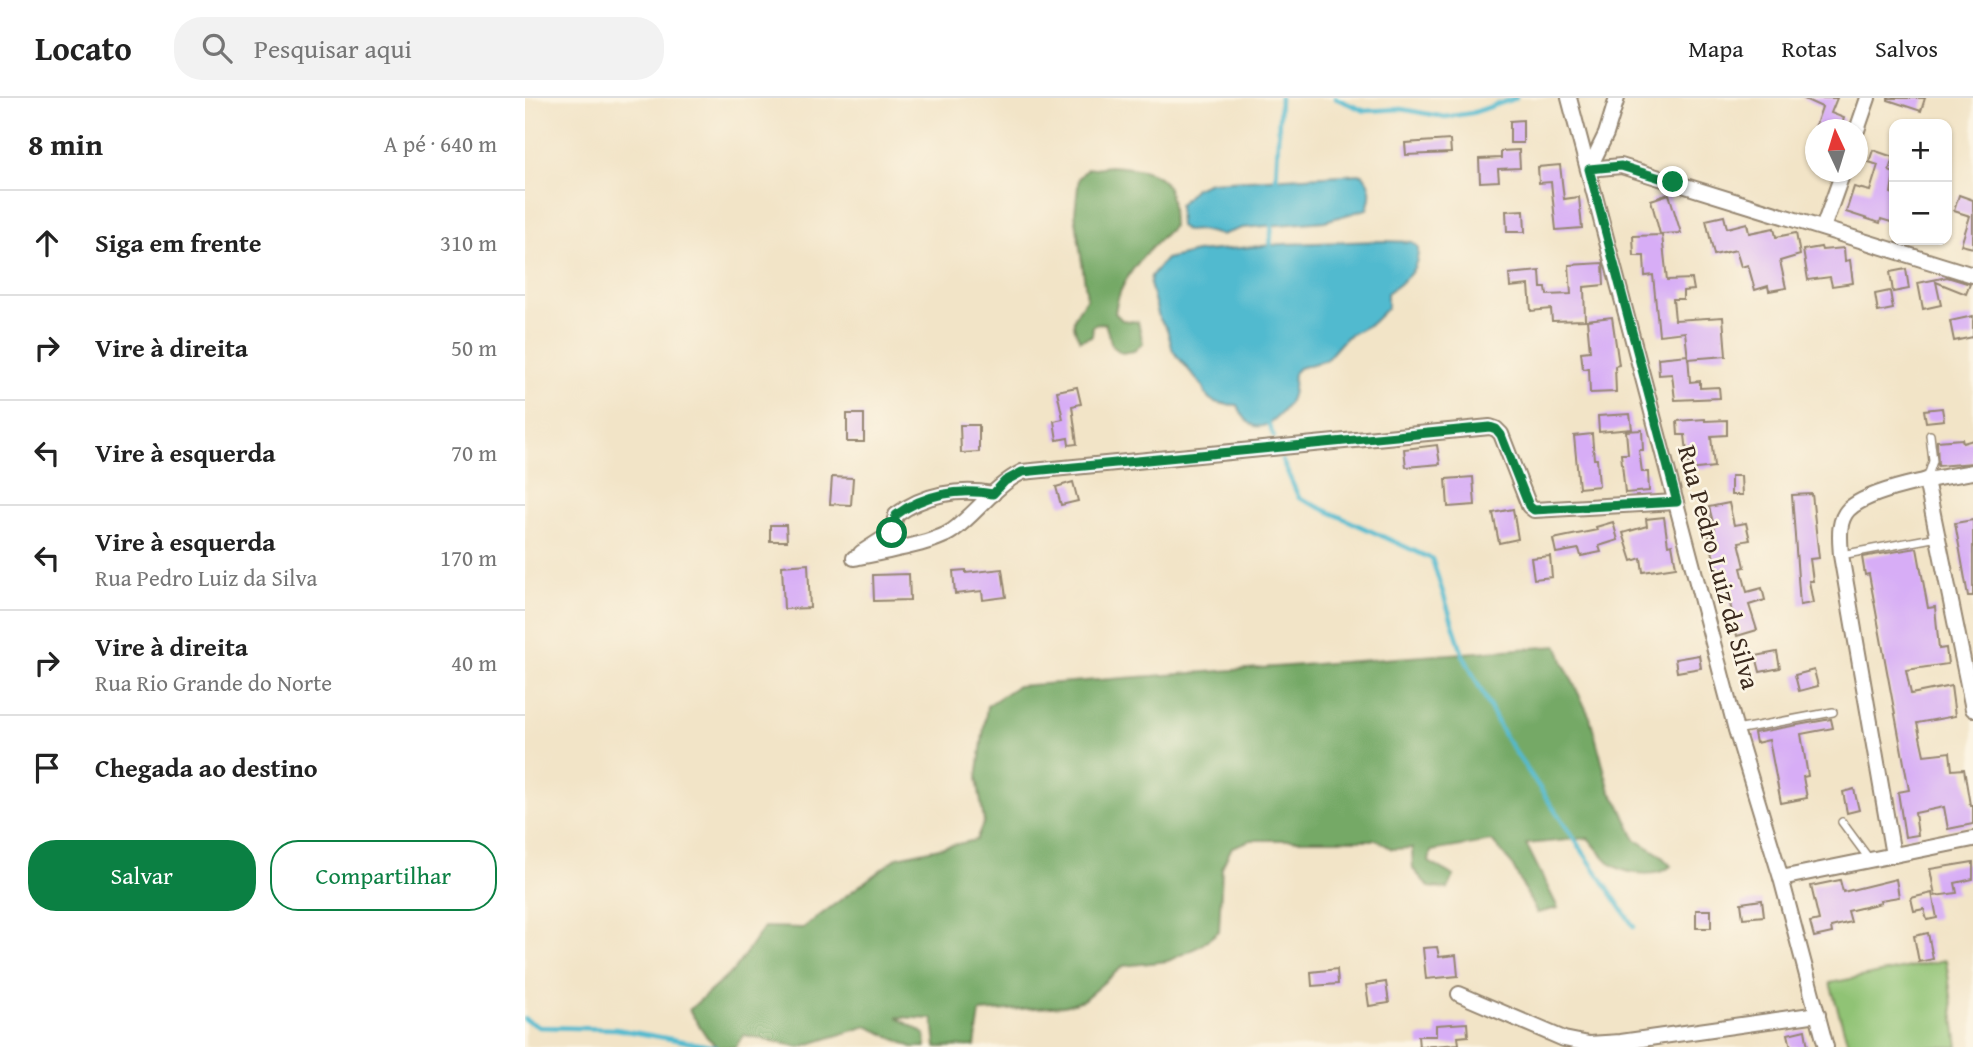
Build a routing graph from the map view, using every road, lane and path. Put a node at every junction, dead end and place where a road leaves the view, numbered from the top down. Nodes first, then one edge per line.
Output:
1 (1569, 98) edge
2 (1617, 98) edge
3 (1868, 98) edge
4 (1861, 119) edge
5 (1589, 169) junction
6 (1839, 182) edge
7 (1823, 228) junction
8 (1973, 275) edge
9 (1930, 435) dead end
10 (1973, 472) edge
11 (1926, 480) junction
12 (993, 494) junction
13 (1677, 502) junction
14 (1938, 537) junction
15 (1841, 555) junction
16 (1973, 709) edge
17 (1833, 712) dead end
18 (1736, 730) junction
19 (1842, 822) dead end
20 (1973, 839) edge
21 (1893, 855) junction
22 (1870, 860) junction
23 (1781, 878) junction
24 (1459, 993) dead end
25 (1818, 1014) junction
26 (1826, 1047) edge

1 - 5 street, Rua Pedro Luiz da Silva
2 - 5 street
3 - 4 street
5 - 7 street
5 - 13 street, Rua Pedro Luiz da Silva
6 - 7 street
7 - 8 street
9 - 11 lane
10 - 11 street
11 - 14 street
11 - 15 street
12 - 12 street
12 - 13 street
13 - 18 street, Rua Pedro Luiz da Silva
14 - 15 lane
14 - 16 street
15 - 21 street
17 - 18 lane
18 - 23 street, Rua Pedro Luiz da Silva
19 - 22 lane
20 - 21 street
21 - 22 street
22 - 23 street
23 - 25 street, Rua Pedro Luiz da Silva
24 - 25 street
25 - 26 street, Rua Pedro Luiz da Silva

